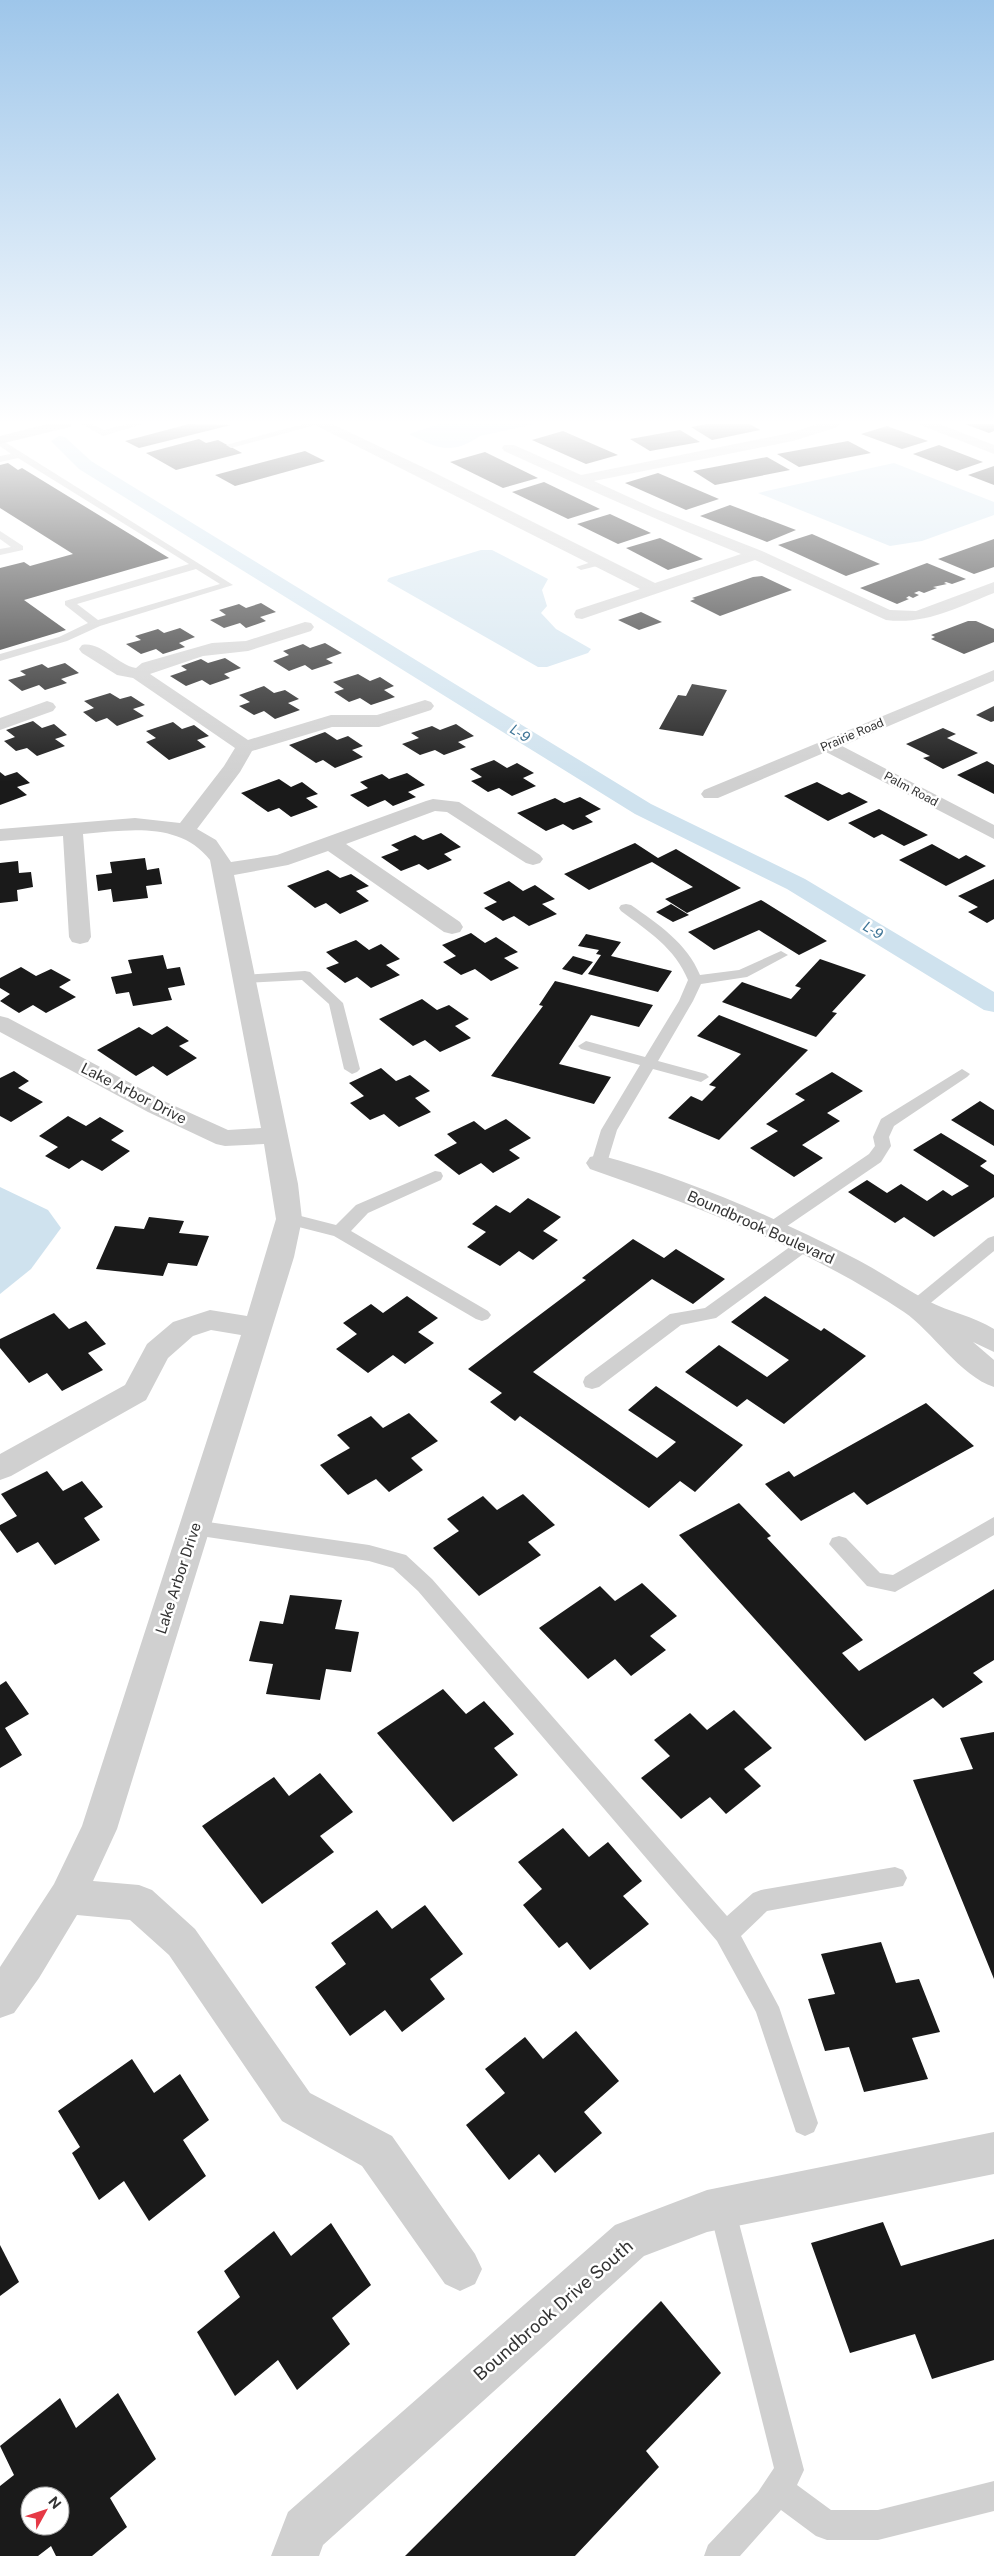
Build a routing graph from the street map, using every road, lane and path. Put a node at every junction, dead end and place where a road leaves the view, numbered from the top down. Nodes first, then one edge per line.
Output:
1 (13, 543) edge
2 (162, 543) edge
3 (534, 543) edge
4 (564, 543) edge
5 (729, 543) edge
6 (0, 552) edge
7 (756, 554) junction
8 (601, 562) junction
9 (197, 565) junction
10 (581, 567) junction
11 (994, 587) edge
12 (653, 589) junction
13 (637, 595) junction
14 (582, 614) dead end
15 (96, 624) junction
16 (305, 627) dead end
17 (88, 648) dead end
18 (0, 658) edge
19 (139, 674) junction
20 (994, 675) edge
21 (425, 706) dead end
22 (47, 707) dead end
23 (0, 724) edge
24 (827, 745) junction
25 (245, 747) junction
26 (711, 794) dead end
27 (72, 829) junction
28 (185, 831) junction
29 (994, 833) edge
30 (0, 835) edge
31 (331, 843) junction
32 (533, 859) dead end
33 (222, 870) junction
34 (626, 908) dead end
35 (452, 927) dead end
36 (80, 937) dead end
37 (781, 955) dead end
38 (244, 980) junction
39 (695, 980) junction
40 (0, 1023) edge
41 (586, 1046) dead end
42 (648, 1062) junction
43 (352, 1069) dead end
44 (962, 1074) dead end
45 (701, 1077) dead end
46 (275, 1135) junction
47 (599, 1164) joint
48 (435, 1176) dead end
49 (288, 1219) junction
50 (771, 1229) junction
51 (340, 1232) junction
52 (994, 1242) edge
53 (804, 1245) junction
54 (916, 1306) junction
55 (482, 1315) dead end
56 (258, 1328) junction
57 (994, 1342) edge
58 (994, 1376) edge
59 (592, 1382) dead end
60 (0, 1468) edge
61 (994, 1525) edge
62 (194, 1528) junction
63 (840, 1544) dead end
64 (895, 1878) dead end
65 (67, 1896) junction
66 (726, 1933) junction
67 (0, 1999) edge
68 (805, 2123) dead end
69 (994, 2153) edge
70 (722, 2208) junction
71 (460, 2269) dead end
72 (777, 2489) junction
73 (994, 2496) edge
74 (295, 2556) edge
75 (718, 2556) edge

1 - 6 lane
2 - 9 lane
3 - 10 street
4 - 8 street
5 - 7 street
7 - 11 street
7 - 12 street
8 - 10 lane
8 - 12 street
9 - 15 lane
9 - 15 lane
10 - 13 street
12 - 13 street
13 - 14 street
15 - 18 lane
16 - 19 street
17 - 19 street
19 - 25 street
20 - 24 street, Prairie Road
21 - 25 street
22 - 23 street
24 - 26 street, Prairie Road
24 - 29 street, Palm Road
25 - 28 street
27 - 28 street, Lake Arbor Drive
27 - 30 street, Lake Arbor Drive
27 - 36 street
28 - 33 street, Lake Arbor Drive
31 - 32 street
31 - 33 street
31 - 35 street
33 - 38 street, Lake Arbor Drive
34 - 39 lane
37 - 39 lane
38 - 43 lane
38 - 46 street, Lake Arbor Drive
39 - 42 lane
40 - 46 street, Lake Arbor Drive
41 - 42 lane
42 - 45 lane
42 - 47 lane
44 - 50 lane
46 - 49 street, Lake Arbor Drive
47 - 50 street, Boundbrook Boulevard
48 - 51 lane
49 - 51 lane
49 - 56 street, Lake Arbor Drive
50 - 53 street, Boundbrook Boulevard
51 - 55 lane
52 - 54 lane
53 - 54 street, Boundbrook Boulevard
53 - 59 lane
54 - 57 street, Boundbrook Boulevard
54 - 58 street, Boundbrook Boulevard
56 - 60 street
56 - 62 street, Lake Arbor Drive
61 - 63 lane
62 - 65 street, Lake Arbor Drive
62 - 66 lane
64 - 66 lane
65 - 67 street, Lake Arbor Drive
65 - 71 street
66 - 68 lane
69 - 70 street, Boundbrook Drive South
70 - 72 lane
70 - 74 street, Boundbrook Drive South
72 - 73 lane
72 - 75 lane

